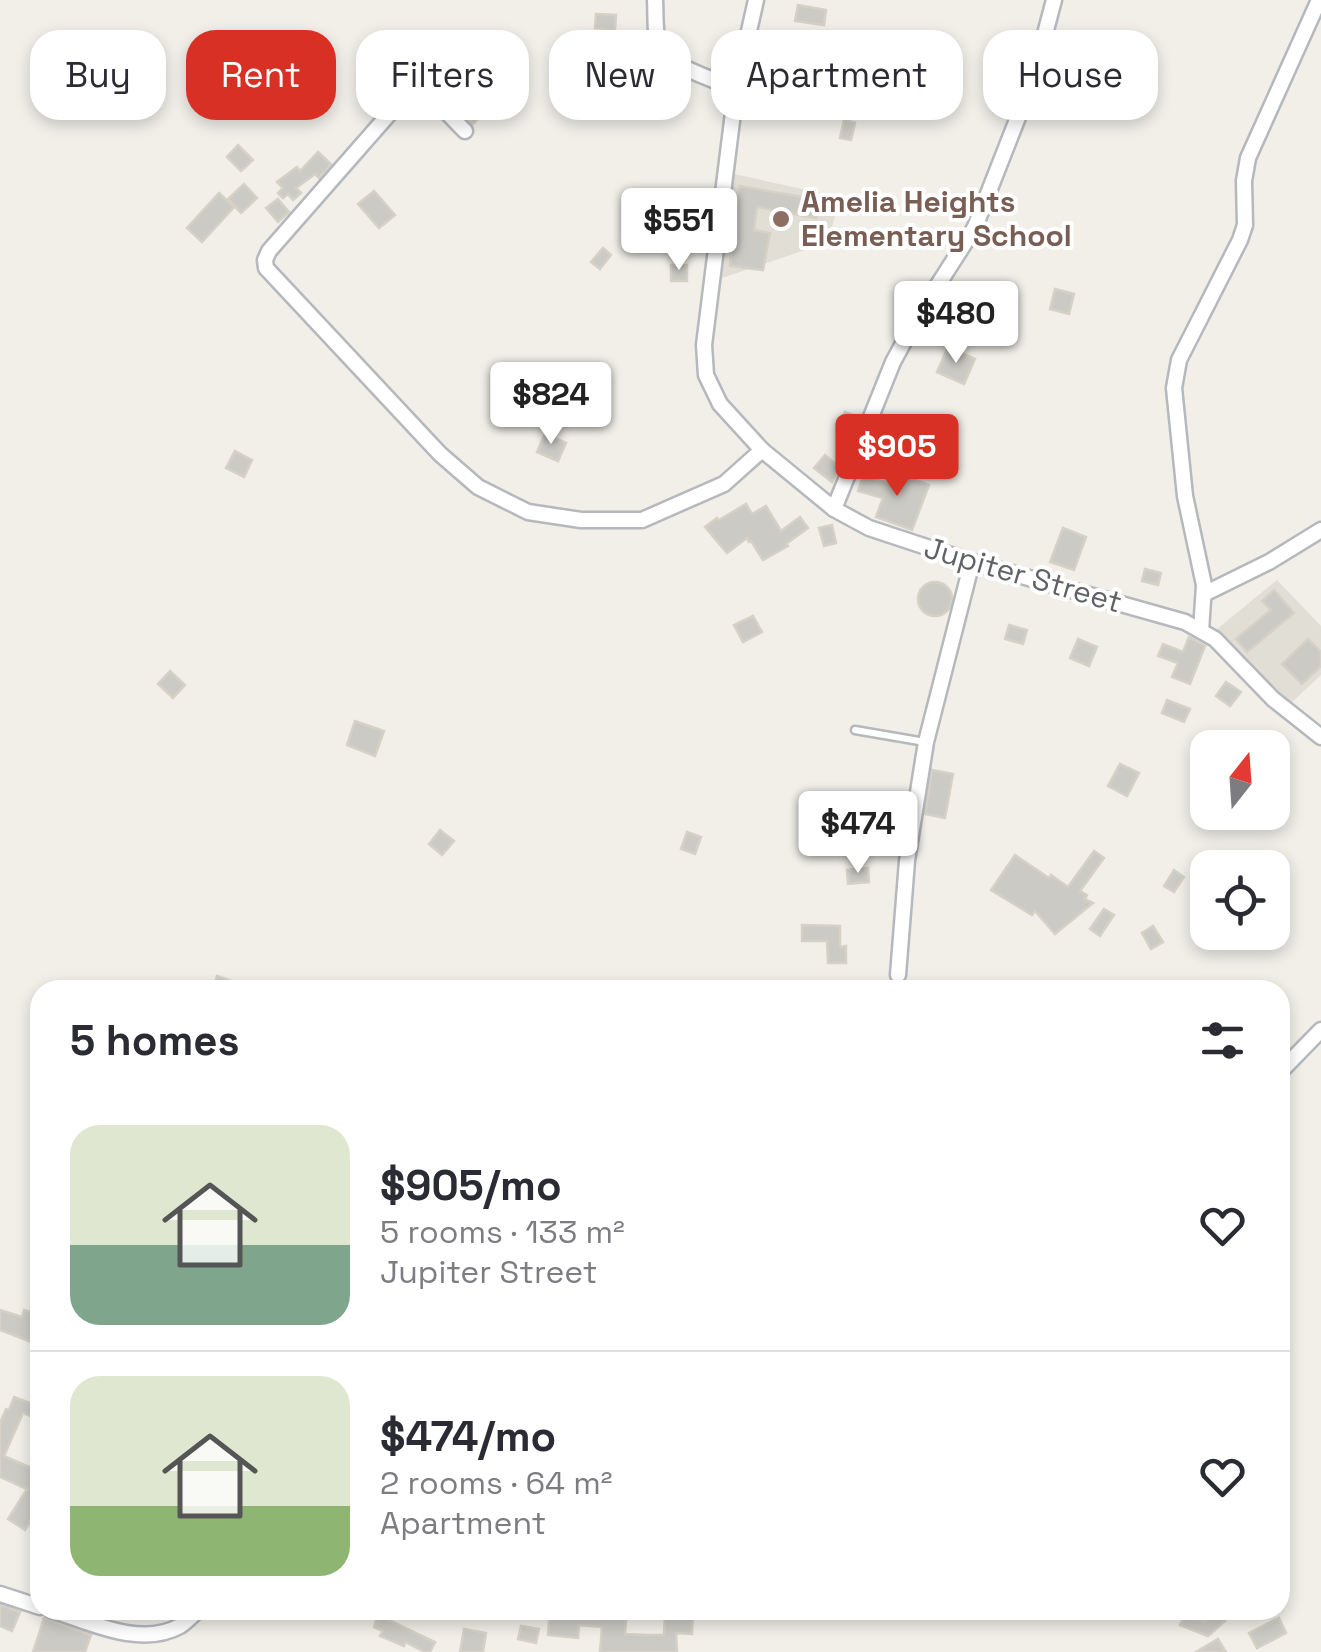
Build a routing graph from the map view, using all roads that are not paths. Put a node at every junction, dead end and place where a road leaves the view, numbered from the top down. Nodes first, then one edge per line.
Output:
1 (656, 0) edge
2 (756, 0) edge
3 (1054, 0) edge
4 (1319, 0) edge
5 (749, 30) edge
6 (711, 78) edge
7 (732, 120) edge
8 (464, 131) dead end
9 (762, 450) junction
10 (834, 509) junction
11 (1321, 530) edge
12 (972, 562) junction
13 (1204, 594) junction
14 (1201, 631) junction
15 (856, 730) dead end
16 (1321, 738) edge
17 (926, 742) junction
18 (898, 975) dead end
19 (1321, 1030) edge
20 (1290, 1062) edge
21 (0, 1594) edge
22 (30, 1603) edge
23 (94, 1620) edge
24 (187, 1620) edge

1 - 6 street
2 - 5 street, Jupiter Street
3 - 10 street
4 - 13 street
7 - 9 street, Jupiter Street
8 - 9 street
9 - 10 street, Jupiter Street
10 - 12 street, Jupiter Street
11 - 13 street
12 - 14 street, Jupiter Street
12 - 17 street
13 - 14 street
14 - 16 street, Jupiter Street
15 - 17 lane
17 - 18 street
19 - 20 street
21 - 22 street
23 - 24 street

